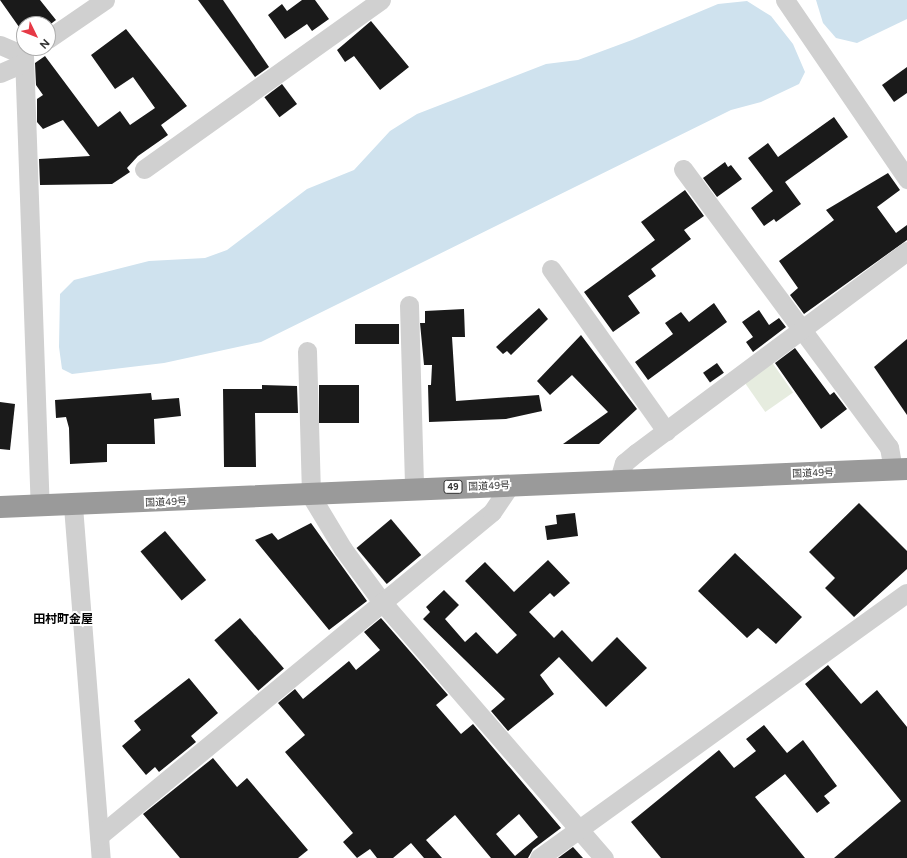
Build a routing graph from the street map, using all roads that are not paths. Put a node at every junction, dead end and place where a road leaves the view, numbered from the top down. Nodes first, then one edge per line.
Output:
1 (105, 0) edge
2 (382, 0) edge
3 (785, 0) edge
4 (56, 34) edge
5 (0, 45) edge
6 (16, 51) edge
7 (28, 56) edge
8 (0, 73) edge
9 (144, 169) dead end
10 (683, 169) dead end
11 (907, 179) edge
12 (907, 251) edge
13 (550, 268) dead end
14 (409, 305) dead end
15 (802, 330) junction
16 (307, 351) dead end
17 (666, 431) junction
18 (900, 469) edge
19 (619, 480) junction
20 (510, 486) junction
21 (414, 489) junction
22 (311, 496) junction
23 (40, 506) junction
24 (73, 506) junction
25 (0, 507) edge
26 (907, 593) edge
27 (382, 602) junction
28 (579, 828) junction
29 (99, 836) junction
30 (101, 858) edge
31 (538, 858) edge
32 (604, 858) edge

1 - 4 street
2 - 9 street
3 - 11 street
5 - 6 street
7 - 8 street
7 - 23 street
10 - 15 street
12 - 15 street
13 - 17 street
14 - 21 street
15 - 17 street
15 - 18 street
16 - 22 street
17 - 19 street
18 - 19 highway, 国道49号 / 49
19 - 20 highway, 国道49号 / 49
20 - 21 highway, 国道49号 / 49
20 - 27 street
21 - 22 highway, 国道49号 / 49
22 - 24 highway, 国道49号 / 49
22 - 27 street
23 - 24 highway, 国道49号 / 49
23 - 25 highway, 国道49号 / 49
24 - 29 street
26 - 28 street
27 - 28 street
27 - 29 street
28 - 31 street
28 - 32 street
29 - 30 street

